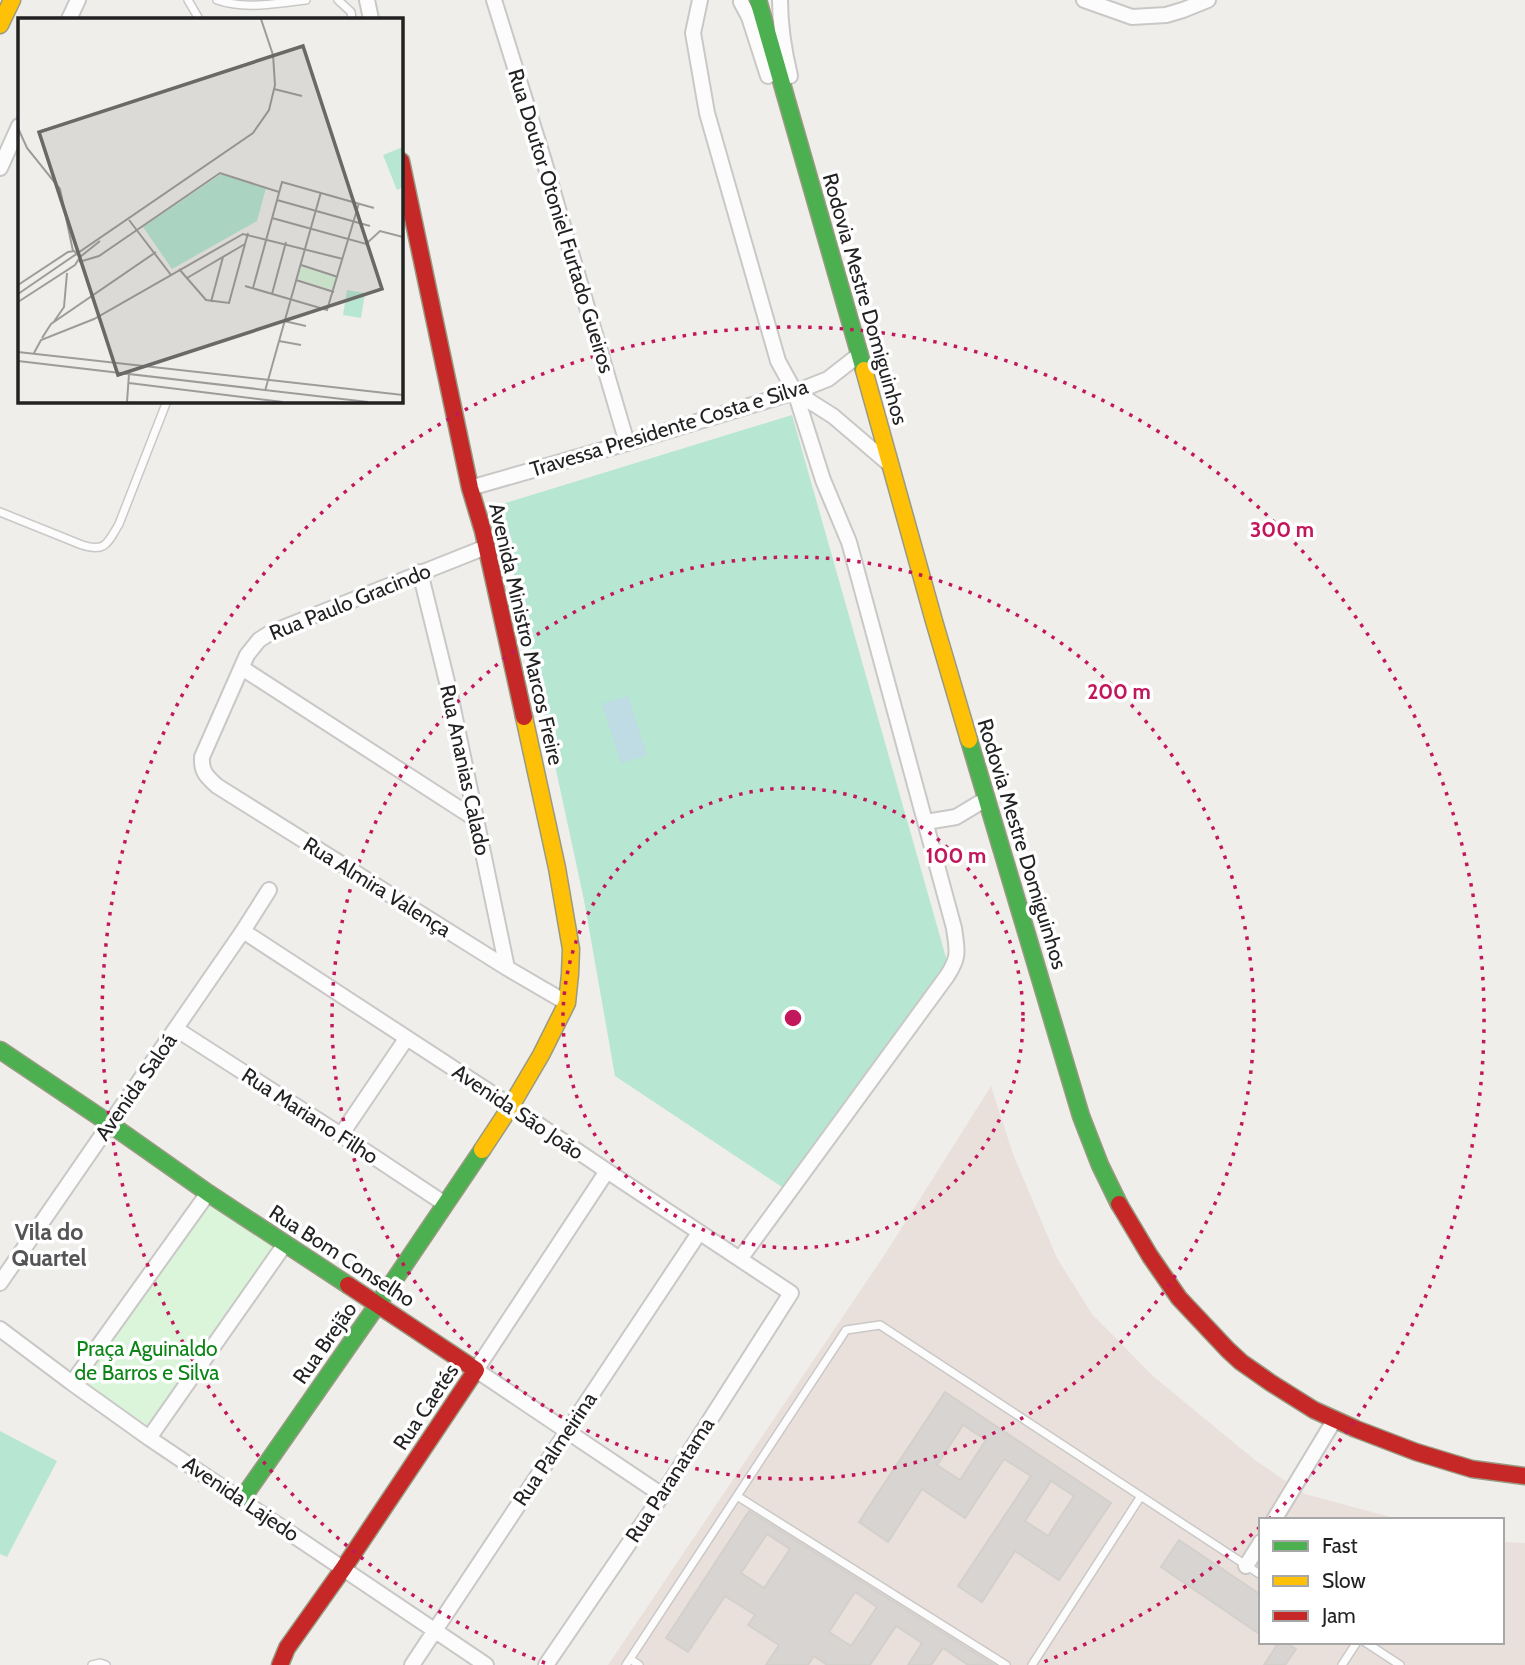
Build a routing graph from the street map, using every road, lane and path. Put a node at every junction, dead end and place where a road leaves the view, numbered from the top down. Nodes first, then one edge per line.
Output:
1 (12, 0) edge
2 (78, 0) edge
3 (188, 0) edge
4 (217, 0) edge
5 (306, 0) edge
6 (338, 0) edge
7 (367, 0) edge
8 (494, 0) edge
9 (700, 0) edge
10 (780, 0) edge
11 (1084, 0) edge
12 (1208, 0) edge
13 (747, 1) edge
14 (69, 18) edge
15 (198, 18) edge
16 (352, 18) edge
17 (371, 18) edge
18 (0, 25) edge
19 (18, 129) edge
20 (804, 164) junction
21 (402, 166) edge
22 (0, 168) edge
23 (860, 354) junction
24 (795, 391) junction
25 (167, 402) edge
26 (628, 443) junction
27 (891, 465) junction
28 (470, 488) junction
29 (0, 512) edge
30 (486, 547) junction
31 (420, 572) junction
32 (242, 668) junction
33 (202, 757) joint
34 (986, 799) junction
35 (474, 818) junction
36 (926, 822) junction
37 (269, 890) dead end
38 (243, 931) junction
39 (507, 968) junction
40 (567, 1003) junction
41 (176, 1029) junction
42 (406, 1039) junction
43 (0, 1051) edge
44 (511, 1106) junction
45 (110, 1124) junction
46 (341, 1135) junction
47 (607, 1171) junction
48 (208, 1193) junction
49 (444, 1204) junction
50 (699, 1233) junction
51 (285, 1244) junction
52 (740, 1259) junction
53 (0, 1283) edge
54 (792, 1293) joint
55 (378, 1304) junction
56 (0, 1329) edge
57 (476, 1370) junction
58 (72, 1383) junction
59 (1335, 1419) junction
60 (567, 1430) junction
61 (149, 1437) junction
62 (1525, 1476) edge
63 (662, 1494) junction
64 (737, 1496) junction
65 (1141, 1496) junction
66 (242, 1499) junction
67 (1275, 1518) edge
68 (1259, 1545) edge
69 (1246, 1566) junction
70 (343, 1569) junction
71 (1259, 1574) edge
72 (435, 1631) junction
73 (1356, 1644) edge
74 (1368, 1644) edge
75 (628, 1662) edge
76 (92, 1665) edge
77 (106, 1665) edge
78 (280, 1665) edge
79 (412, 1665) edge
80 (486, 1665) edge
81 (546, 1665) edge
82 (639, 1665) edge
83 (1006, 1665) edge
84 (1032, 1665) edge
85 (1342, 1665) edge
86 (1400, 1665) edge

1 - 18 street
2 - 14 street
3 - 15 lane
4 - 5 lane
6 - 16 lane
7 - 17 street
8 - 26 street, Rua Doutor Otoniel Furtado Gueiros
9 - 24 street
10 - 20 street
11 - 12 street
13 - 20 street, Rodovia Mestre Domiguinhos
19 - 22 street
20 - 23 street, Rodovia Mestre Domiguinhos
21 - 28 street, Avenida Ministro Marcos Freire
23 - 24 street, Travessa Presidente Costa e Silva
23 - 27 street, Rodovia Mestre Domiguinhos
24 - 26 street, Travessa Presidente Costa e Silva
24 - 27 street
24 - 36 street
25 - 29 lane
26 - 28 street, Travessa Presidente Costa e Silva
27 - 34 street, Rodovia Mestre Domiguinhos
28 - 30 street, Avenida Ministro Marcos Freire
30 - 31 street, Rua Paulo Gracindo
30 - 40 street, Avenida Ministro Marcos Freire
31 - 32 street, Rua Paulo Gracindo
31 - 35 street, Rua Ananias Calado
32 - 33 street, Rua Paulo Gracindo
32 - 35 street
33 - 39 street, Rua Almira Valença
34 - 36 street
34 - 59 street, Rodovia Mestre Domiguinhos
35 - 39 street, Rua Ananias Calado
36 - 52 street
37 - 38 street, Avenida Saloá
38 - 41 street, Avenida Saloá
38 - 42 street, Avenida São João
39 - 40 street, Rua Almira Valença
40 - 44 street, Avenida Ministro Marcos Freire
41 - 45 street, Avenida Saloá
41 - 46 street, Rua Mariano Filho
42 - 44 street, Avenida São João
42 - 46 street
43 - 45 street, Rua Bom Conselho
44 - 47 street, Avenida São João
44 - 49 street, Rua Brejão
45 - 48 street, Rua Bom Conselho
45 - 53 street, Avenida Saloá
46 - 49 street, Rua Mariano Filho
47 - 50 street, Avenida São João
47 - 57 street, Rua Caetés
48 - 51 street, Rua Bom Conselho
48 - 58 street
49 - 55 street, Rua Brejão
50 - 52 street, Avenida São João
50 - 60 street, Rua Palmeirina
51 - 55 street, Rua Bom Conselho
51 - 61 street
52 - 54 street, Avenida São João
54 - 63 street, Rua Paranatama
55 - 57 street, Rua Bom Conselho
55 - 66 street, Rua Brejão
56 - 58 street, Avenida Lajedo
57 - 60 street, Rua Bom Conselho
57 - 70 street, Rua Caetés
58 - 61 street, Avenida Lajedo
59 - 62 street, Rodovia Mestre Domiguinhos
59 - 67 street
60 - 63 street, Rua Bom Conselho
60 - 72 street, Rua Palmeirina
61 - 66 street, Avenida Lajedo
63 - 81 street, Rua Paranatama
64 - 65 lane
64 - 75 lane
64 - 83 lane
65 - 69 lane
65 - 84 lane
66 - 70 street, Avenida Lajedo
68 - 69 street
69 - 71 lane
70 - 72 street, Avenida Lajedo
70 - 78 street, Rua Caetés
72 - 79 street, Rua Palmeirina
72 - 80 street, Avenida Lajedo
73 - 85 lane
74 - 86 lane
75 - 82 lane
76 - 77 lane

